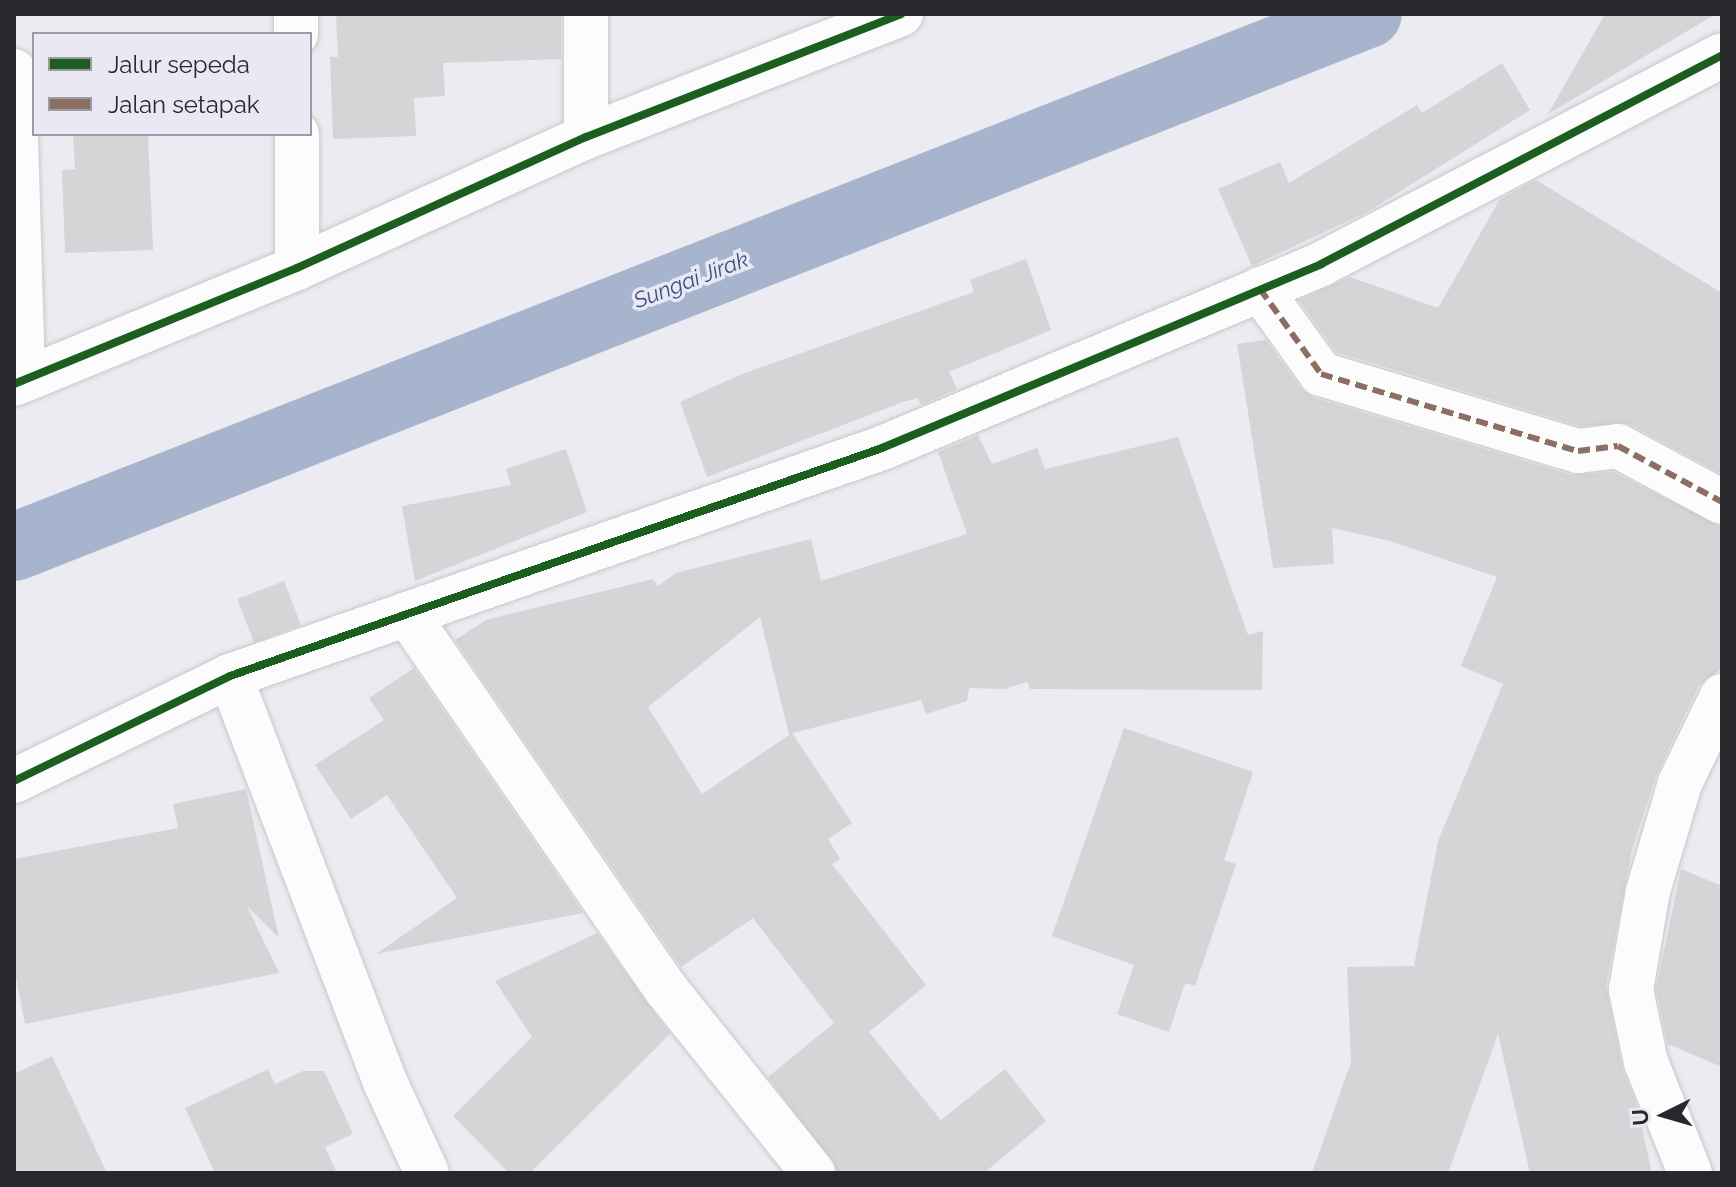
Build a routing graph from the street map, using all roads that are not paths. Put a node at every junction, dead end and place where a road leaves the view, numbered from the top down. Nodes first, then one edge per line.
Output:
1 (586, 14) edge
2 (901, 14) edge
3 (1722, 55) edge
4 (14, 71) edge
5 (297, 136) edge
6 (586, 137) junction
7 (297, 268) junction
8 (1260, 289) junction
9 (19, 382) edge
10 (1722, 502) edge
11 (407, 614) junction
12 (230, 676) junction
13 (1722, 696) edge
14 (14, 781) edge
15 (427, 1173) edge
16 (813, 1173) edge
17 (1690, 1173) edge

1 - 6 street
2 - 6 street
3 - 8 street
4 - 9 street
5 - 7 street
6 - 7 street
7 - 9 street
8 - 10 street
8 - 11 street
11 - 12 street
11 - 16 street
12 - 14 street
12 - 15 street
13 - 17 street

